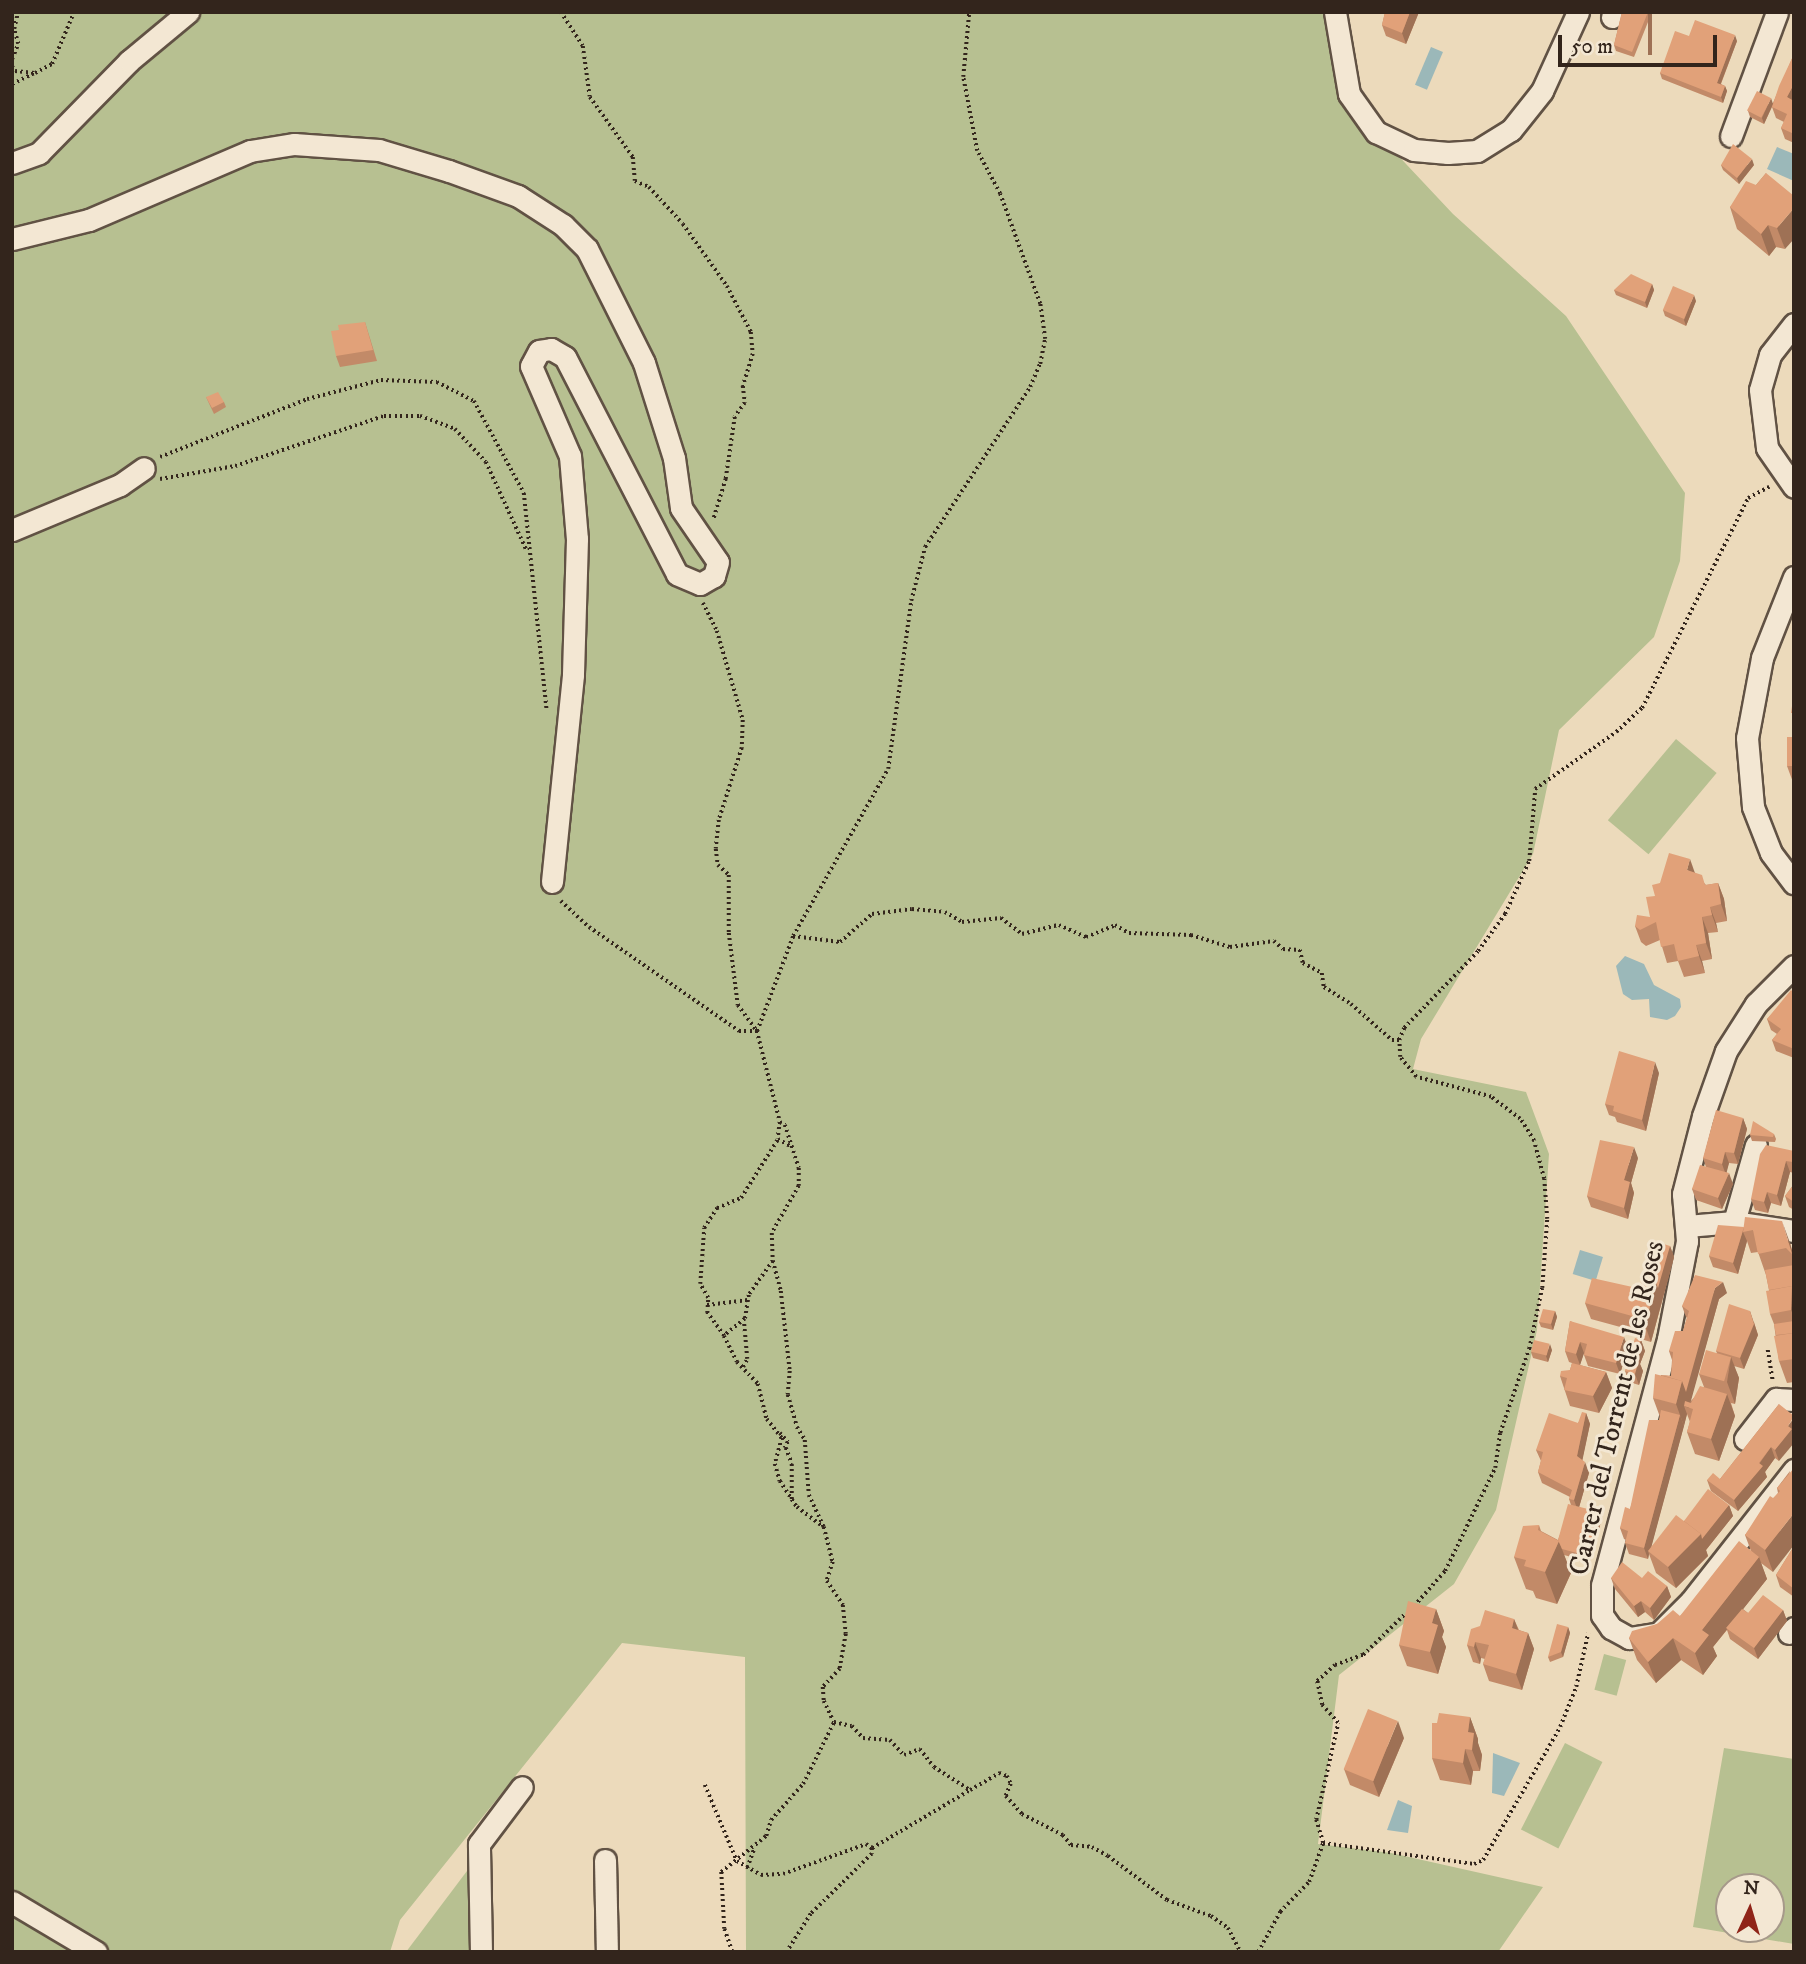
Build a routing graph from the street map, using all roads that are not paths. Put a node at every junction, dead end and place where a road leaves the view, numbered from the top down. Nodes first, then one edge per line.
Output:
1 (188, 12) edge
2 (1335, 12) edge
3 (1578, 12) edge
4 (1776, 12) edge
5 (1731, 136) dead end
6 (12, 163) edge
7 (12, 239) edge
8 (1794, 324) edge
9 (144, 468) road end
10 (1790, 484) edge
11 (12, 530) edge
12 (1794, 577) edge
13 (552, 882) road end
14 (1794, 883) edge
15 (1794, 966) edge
16 (1756, 1145) dead end
17 (1734, 1222) junction
18 (1687, 1226) junction
19 (1794, 1231) edge
20 (1785, 1400) edge
21 (1745, 1439) dead end
22 (1794, 1470) edge
23 (522, 1787) dead end
24 (605, 1860) dead end
25 (12, 1902) edge
26 (96, 1952) edge
27 (481, 1952) edge
28 (607, 1952) edge

1 - 6 street
2 - 3 street
4 - 5 street
7 - 13 street
8 - 10 street
9 - 11 street
12 - 14 street
15 - 18 street, Carrer del Torrent de les Roses
16 - 17 street
17 - 18 street
17 - 19 street
18 - 22 street, Carrer del Torrent de les Roses
20 - 21 street
23 - 27 street
24 - 28 street
25 - 26 street

